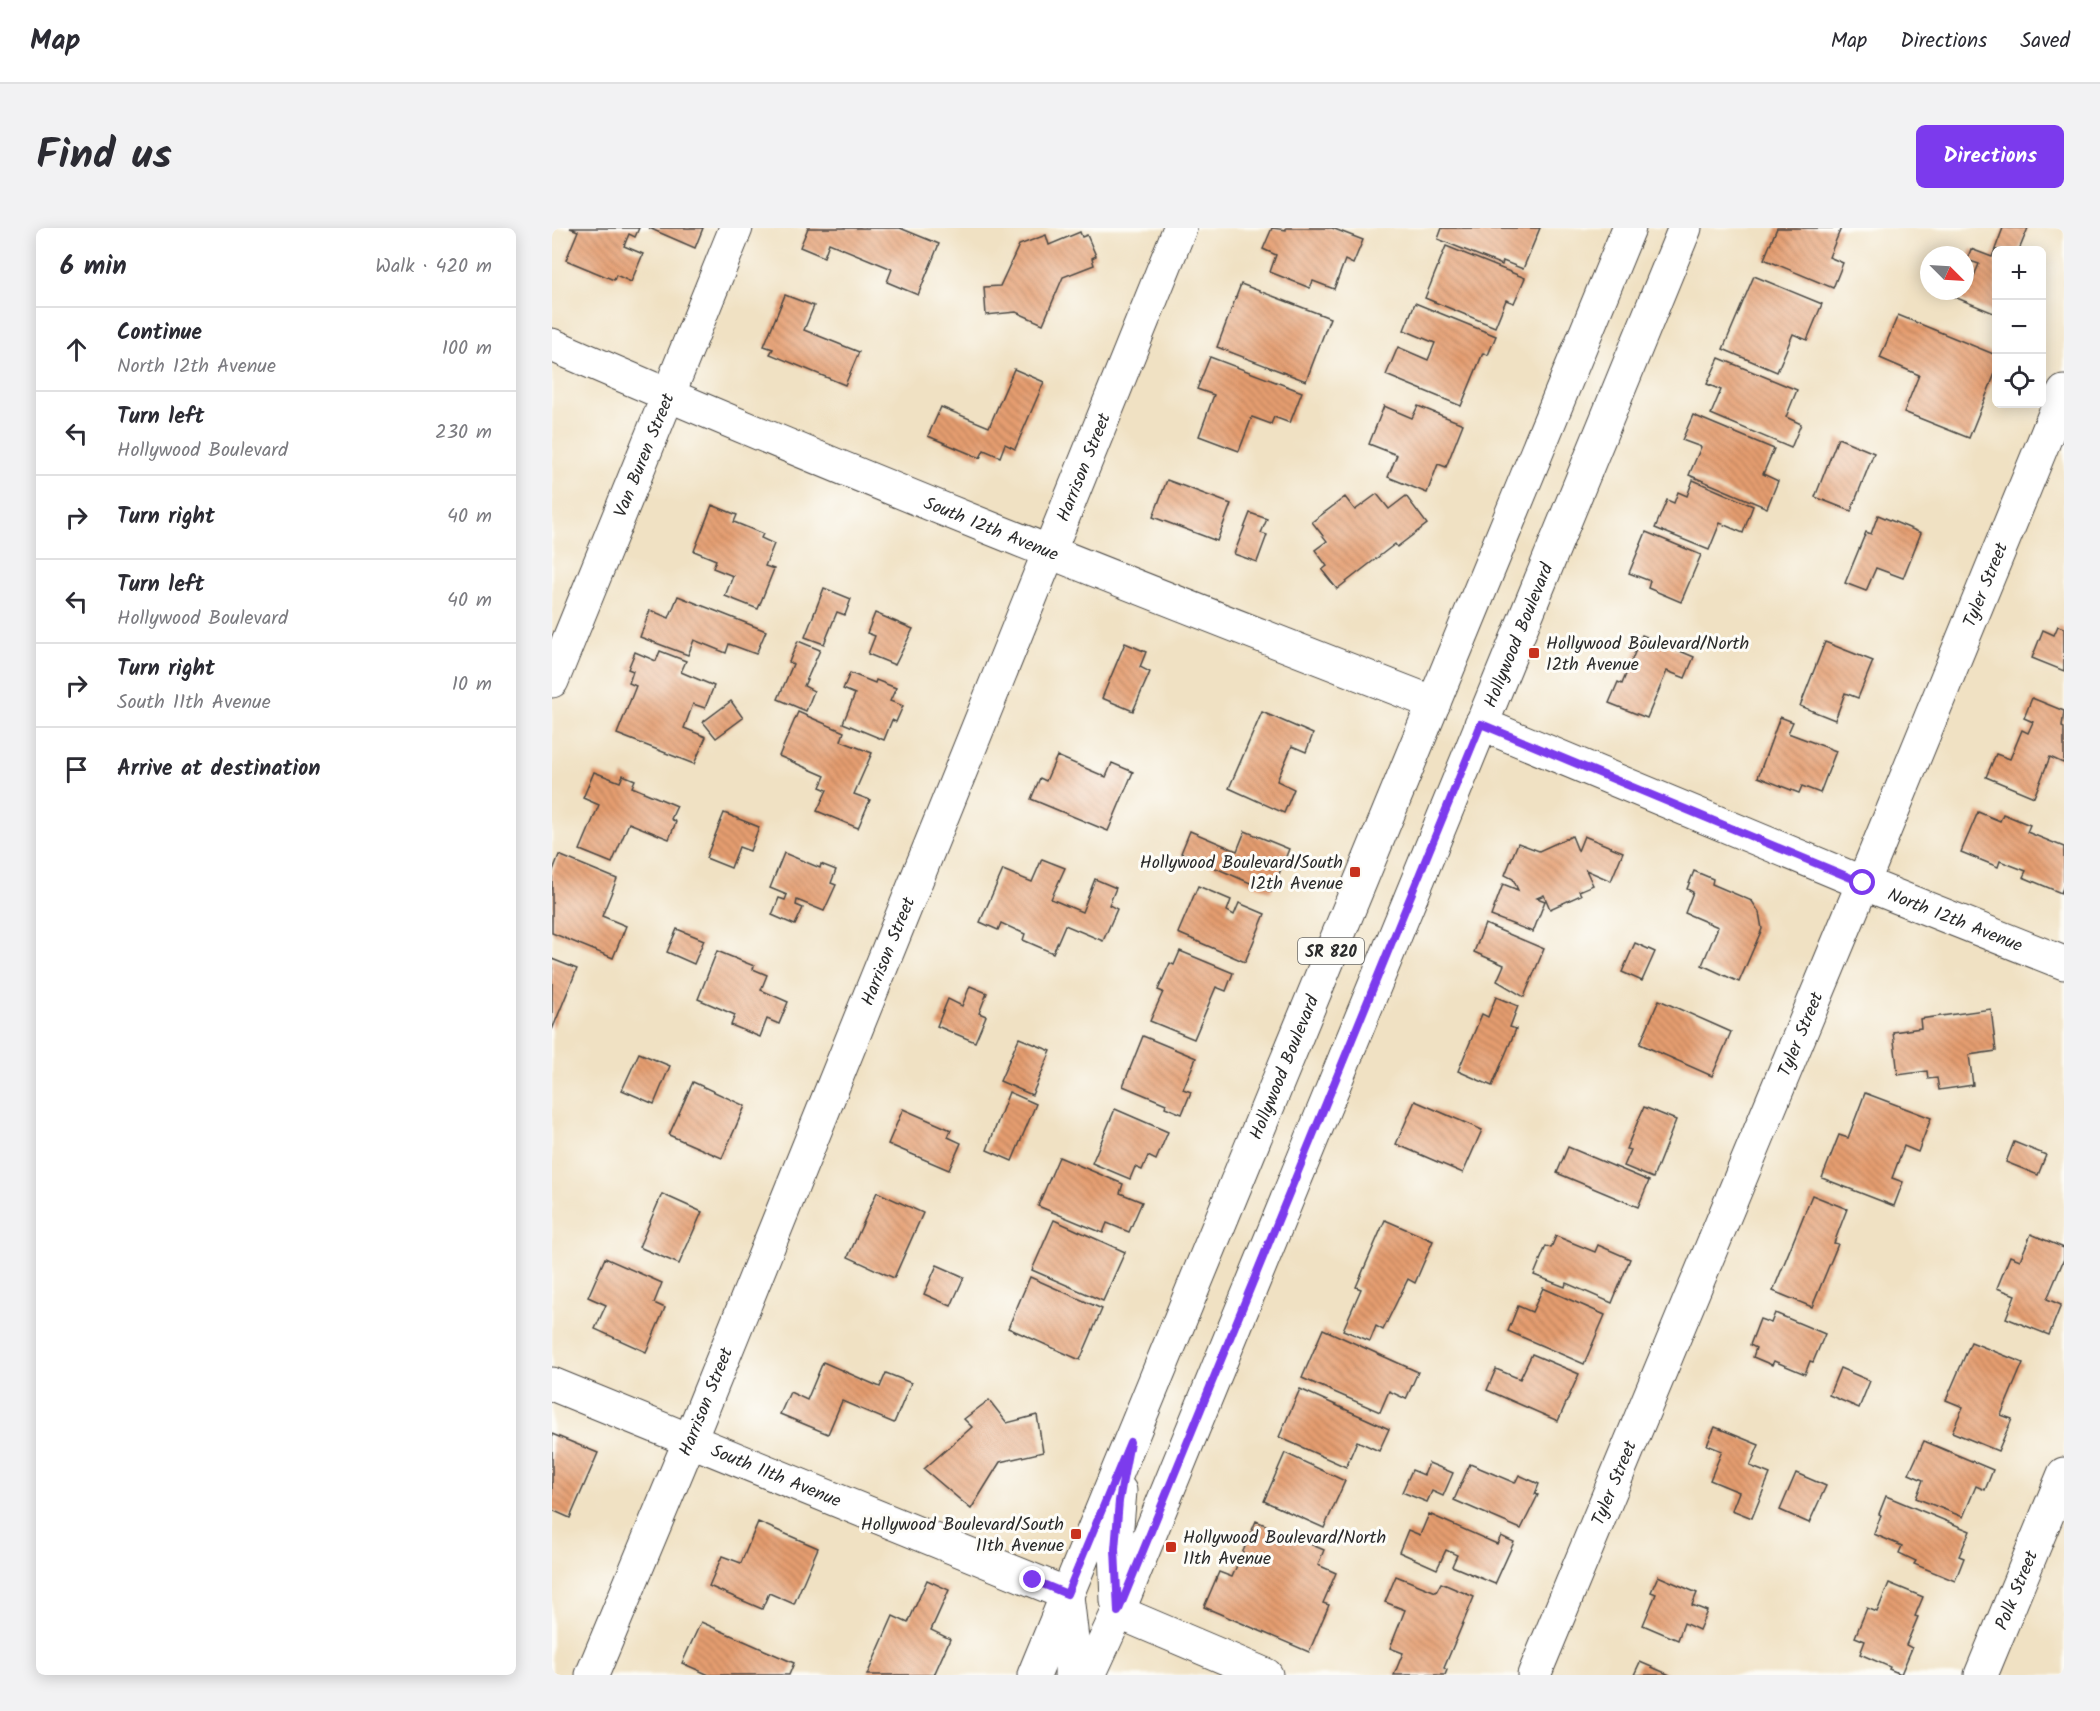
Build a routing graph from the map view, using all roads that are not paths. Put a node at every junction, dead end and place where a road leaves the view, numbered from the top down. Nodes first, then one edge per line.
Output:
1 (736, 228) edge
2 (1180, 228) edge
3 (1629, 228) edge
4 (1685, 228) edge
5 (552, 345) edge
6 (2064, 392) edge
7 (668, 396) junction
8 (1049, 553) junction
9 (552, 681) edge
10 (1434, 703) junction
11 (1481, 724) junction
12 (1863, 883) junction
13 (2064, 963) edge
14 (552, 1384) edge
15 (690, 1440) junction
16 (1130, 1442) junction
17 (2064, 1474) edge
18 (1067, 1594) junction
19 (1118, 1612) junction
20 (592, 1675) edge
21 (1034, 1675) edge
22 (1071, 1675) edge
23 (1089, 1675) edge
24 (1266, 1675) edge
25 (1534, 1675) edge
26 (1981, 1675) edge

1 - 7 street, Van Buren Street
2 - 8 street, Harrison Street
3 - 10 street, Hollywood Boulevard / SR 820
4 - 11 street, Hollywood Boulevard / SR 820
5 - 7 street, South 12th Avenue
6 - 12 street, Tyler Street
7 - 8 street, South 12th Avenue
7 - 9 street, Van Buren Street
8 - 10 street, South 12th Avenue
8 - 15 street, Harrison Street
10 - 16 street, Hollywood Boulevard / SR 820
11 - 12 street, North 12th Avenue
11 - 19 street, Hollywood Boulevard / SR 820
12 - 13 street, North 12th Avenue
12 - 25 street, Tyler Street
14 - 15 street, South 11th Avenue
15 - 18 street, South 11th Avenue
15 - 20 street, Harrison Street
16 - 18 street, Hollywood Boulevard / SR 820
16 - 19 street
17 - 26 street, Polk Street
18 - 21 street, Hollywood Boulevard / SR 820
18 - 22 street
19 - 23 street, Hollywood Boulevard / SR 820
19 - 24 street

